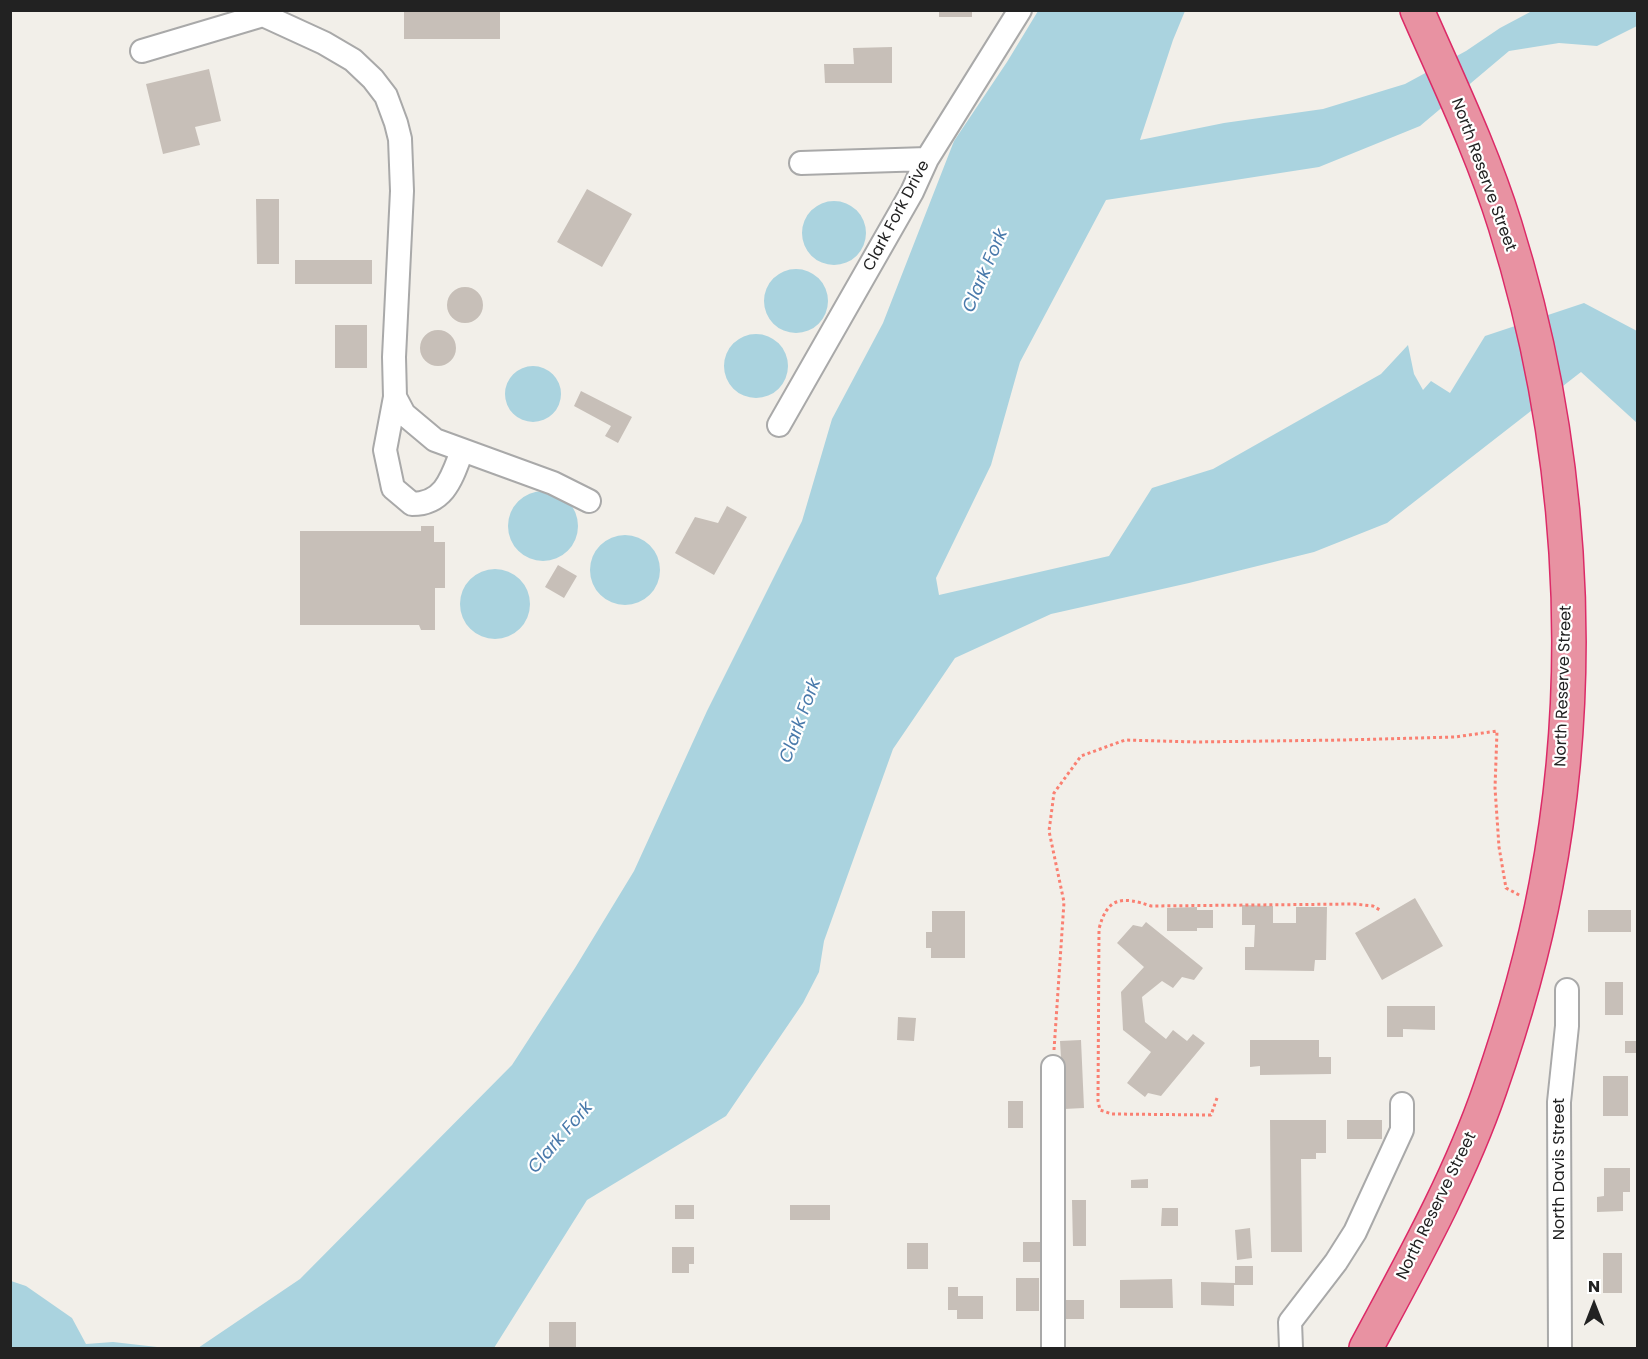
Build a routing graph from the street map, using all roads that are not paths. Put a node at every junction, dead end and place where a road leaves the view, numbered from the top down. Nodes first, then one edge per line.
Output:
1 (1020, 10) edge
2 (1417, 10) edge
3 (264, 13) edge
4 (142, 51) dead end
5 (927, 159) junction
6 (801, 163) dead end
7 (395, 397) junction
8 (779, 425) dead end
9 (462, 451) junction
10 (589, 501) dead end
11 (1567, 990) dead end
12 (1053, 1067) road end
13 (1402, 1104) dead end
14 (1053, 1348) edge
15 (1291, 1348) edge
16 (1366, 1348) edge
17 (1560, 1348) edge

1 - 5 street, Clark Fork Drive
2 - 16 highway, North Reserve Street
3 - 4 street
3 - 7 street
5 - 6 street
5 - 8 street, Clark Fork Drive
7 - 9 street
7 - 9 street
9 - 10 street
11 - 17 street, North Davis Street
12 - 14 street
13 - 15 street

